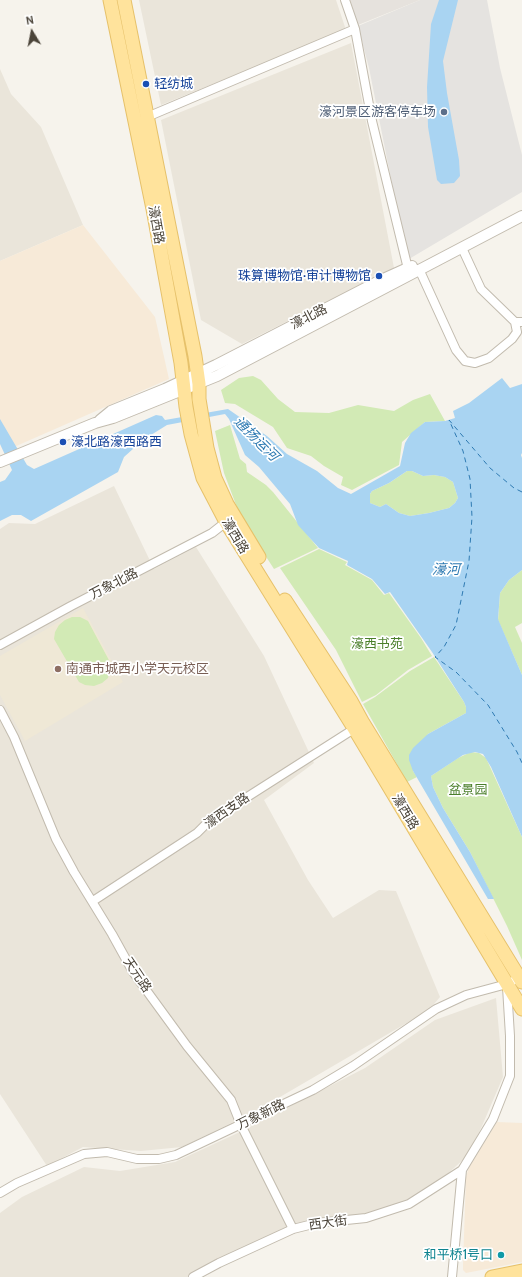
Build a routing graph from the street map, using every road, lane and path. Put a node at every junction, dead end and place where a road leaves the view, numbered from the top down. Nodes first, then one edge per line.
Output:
1 (110, 0) edge
2 (124, 0) edge
3 (345, 0) edge
4 (355, 29) junction
5 (147, 117) junction
6 (522, 208) edge
7 (522, 216) edge
8 (462, 248) junction
9 (420, 269) junction
10 (409, 271) junction
11 (519, 322) edge
12 (198, 379) junction
13 (184, 385) junction
14 (1, 461) edge
15 (226, 522) junction
16 (0, 645) edge
17 (0, 710) edge
18 (359, 725) junction
19 (93, 902) junction
20 (520, 980) edge
21 (507, 984) junction
22 (522, 1009) edge
23 (241, 1125) junction
24 (462, 1170) junction
25 (0, 1193) edge
26 (293, 1229) junction
27 (522, 1271) edge
28 (192, 1277) edge
29 (452, 1277) edge
30 (492, 1277) edge

1 - 13 main road, 濠西路
2 - 5 main road, 濠西路
3 - 4 street
4 - 5 street
4 - 10 street
5 - 12 main road, 濠西路
6 - 10 street, 濠北路
7 - 8 street, 濠北路
8 - 9 street, 濠北路
8 - 11 street
9 - 10 street, 濠北路
9 - 11 street
10 - 12 street, 濠北路
12 - 13 street, 濠北路
12 - 18 main road, 濠西路
13 - 14 street, 濠北路
13 - 15 main road, 濠西路
15 - 16 street, 万象北路
15 - 18 main road, 濠西路
17 - 19 street, 天元路
18 - 19 street, 濠西支路
18 - 20 main road, 濠西路
18 - 21 main road, 濠西路
19 - 23 street, 天元路
20 - 21 street, 万象新路
21 - 22 main road, 濠西路
21 - 23 street, 万象新路
21 - 24 street
23 - 25 street, 万象新路
23 - 26 street, 天元路
24 - 26 street, 西大街
24 - 29 street
26 - 28 street, 西大街
27 - 30 main road

